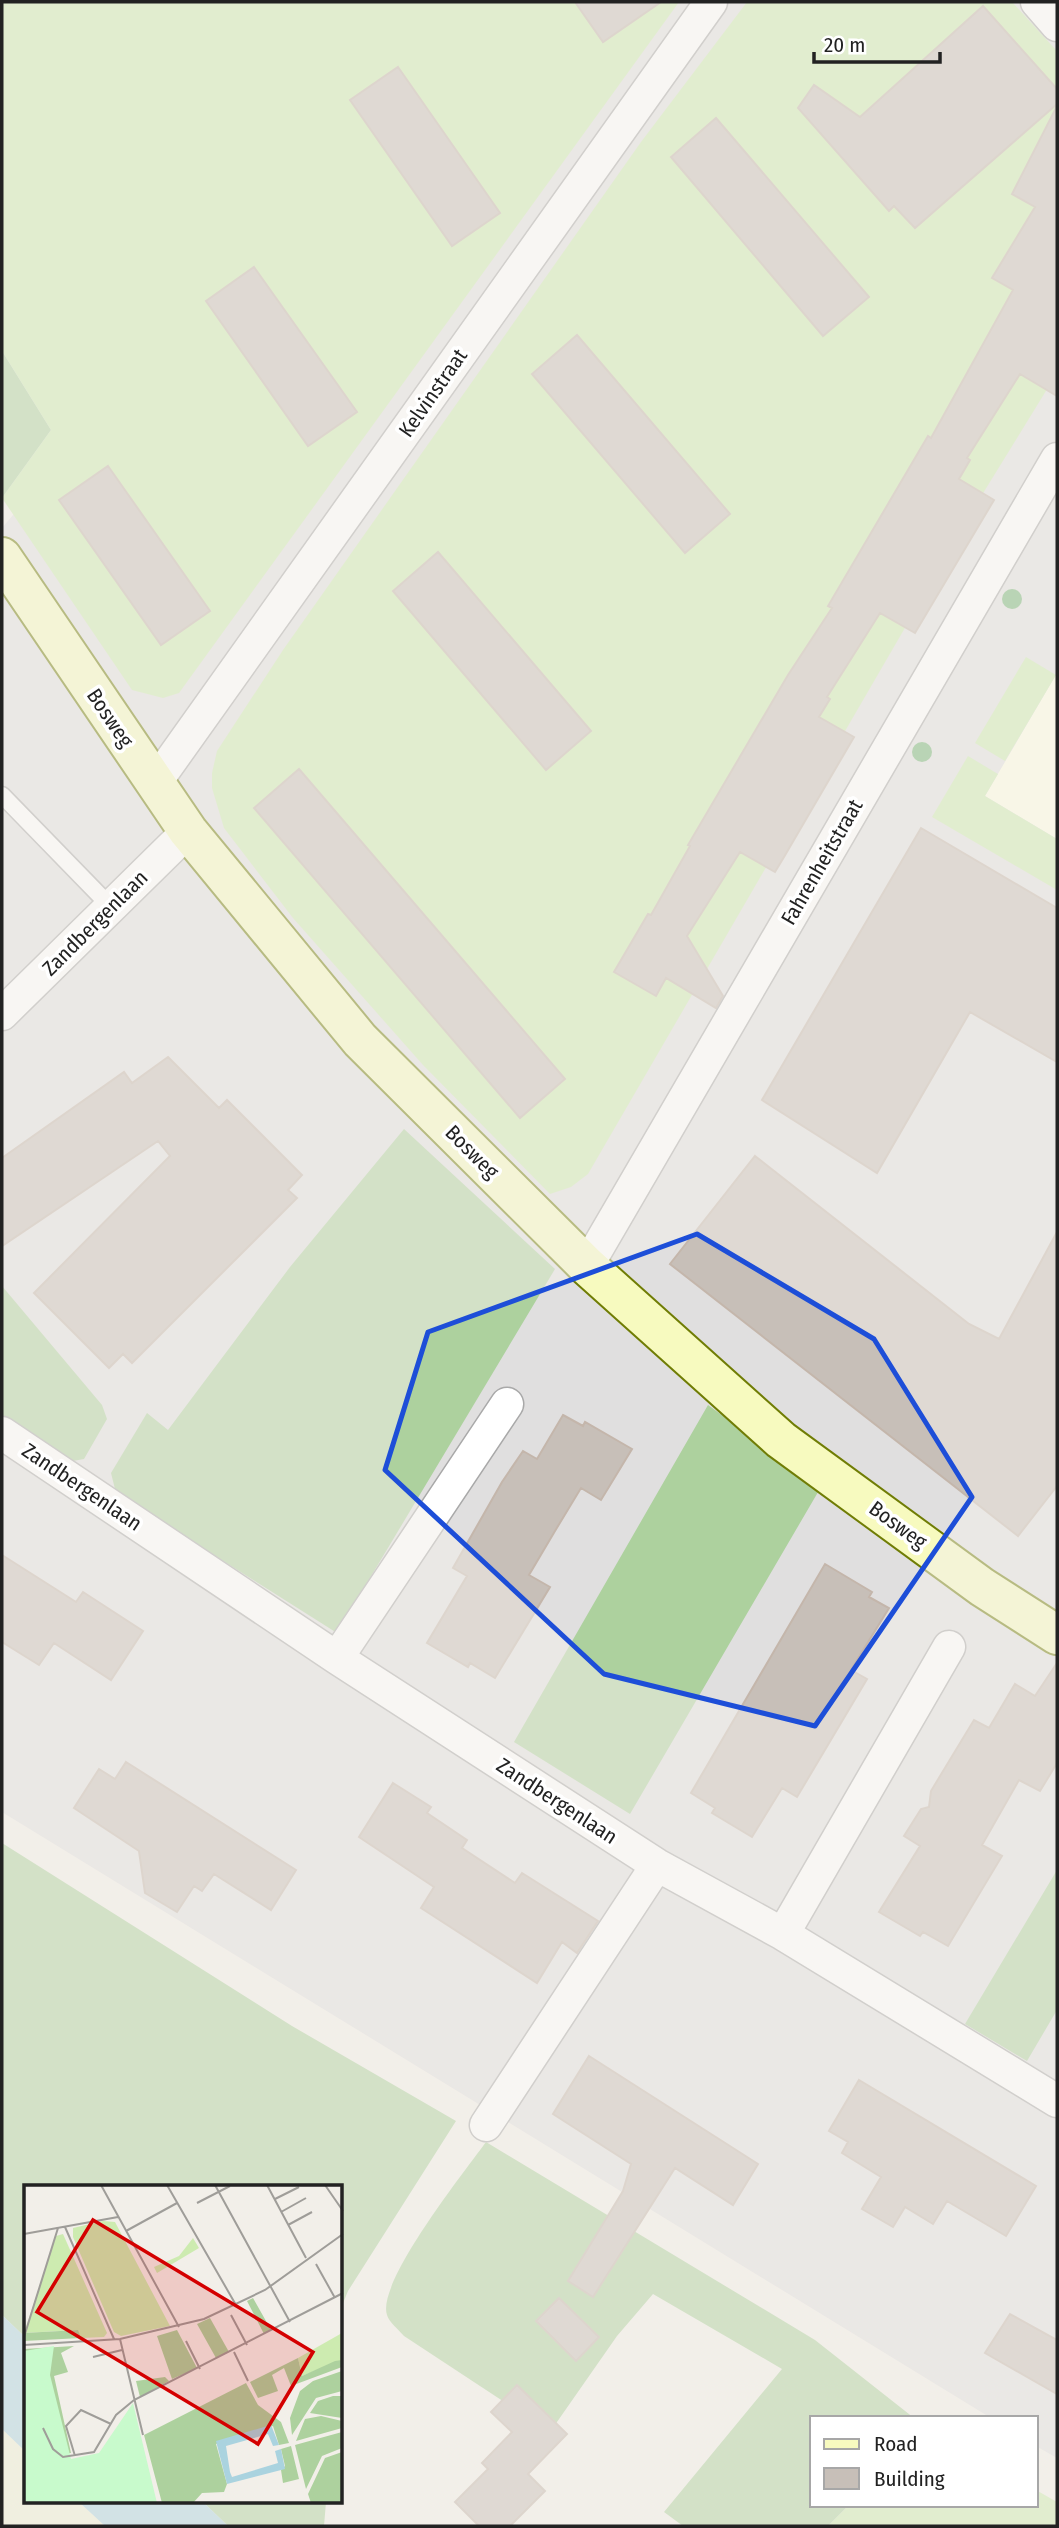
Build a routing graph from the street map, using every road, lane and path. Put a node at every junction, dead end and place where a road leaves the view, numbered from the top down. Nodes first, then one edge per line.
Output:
1 (711, 2) edge
2 (1037, 2) edge
3 (1057, 25) edge
4 (1057, 459) edge
5 (2, 557) edge
6 (155, 783) junction
7 (2, 795) edge
8 (188, 831) junction
9 (111, 907) junction
10 (2, 1014) edge
11 (587, 1266) junction
12 (507, 1404) dead end
13 (2, 1433) edge
14 (1057, 1635) edge
15 (949, 1647) dead end
16 (337, 1658) junction
17 (657, 1865) junction
18 (783, 1934) junction
19 (1057, 2101) edge
20 (486, 2125) dead end

1 - 6 street, Kelvinstraat
2 - 3 street
4 - 11 street, Fahrenheitstraat
5 - 6 street, Bosweg
6 - 8 street, Bosweg
7 - 9 lane
8 - 9 street, Zandbergenlaan
8 - 11 street, Bosweg
9 - 10 street, Zandbergenlaan
11 - 14 street, Bosweg
12 - 16 street
13 - 16 street, Zandbergenlaan
15 - 18 street
16 - 17 street, Zandbergenlaan
17 - 18 street, Zandbergenlaan
17 - 20 street
18 - 19 street, Zandbergenlaan

